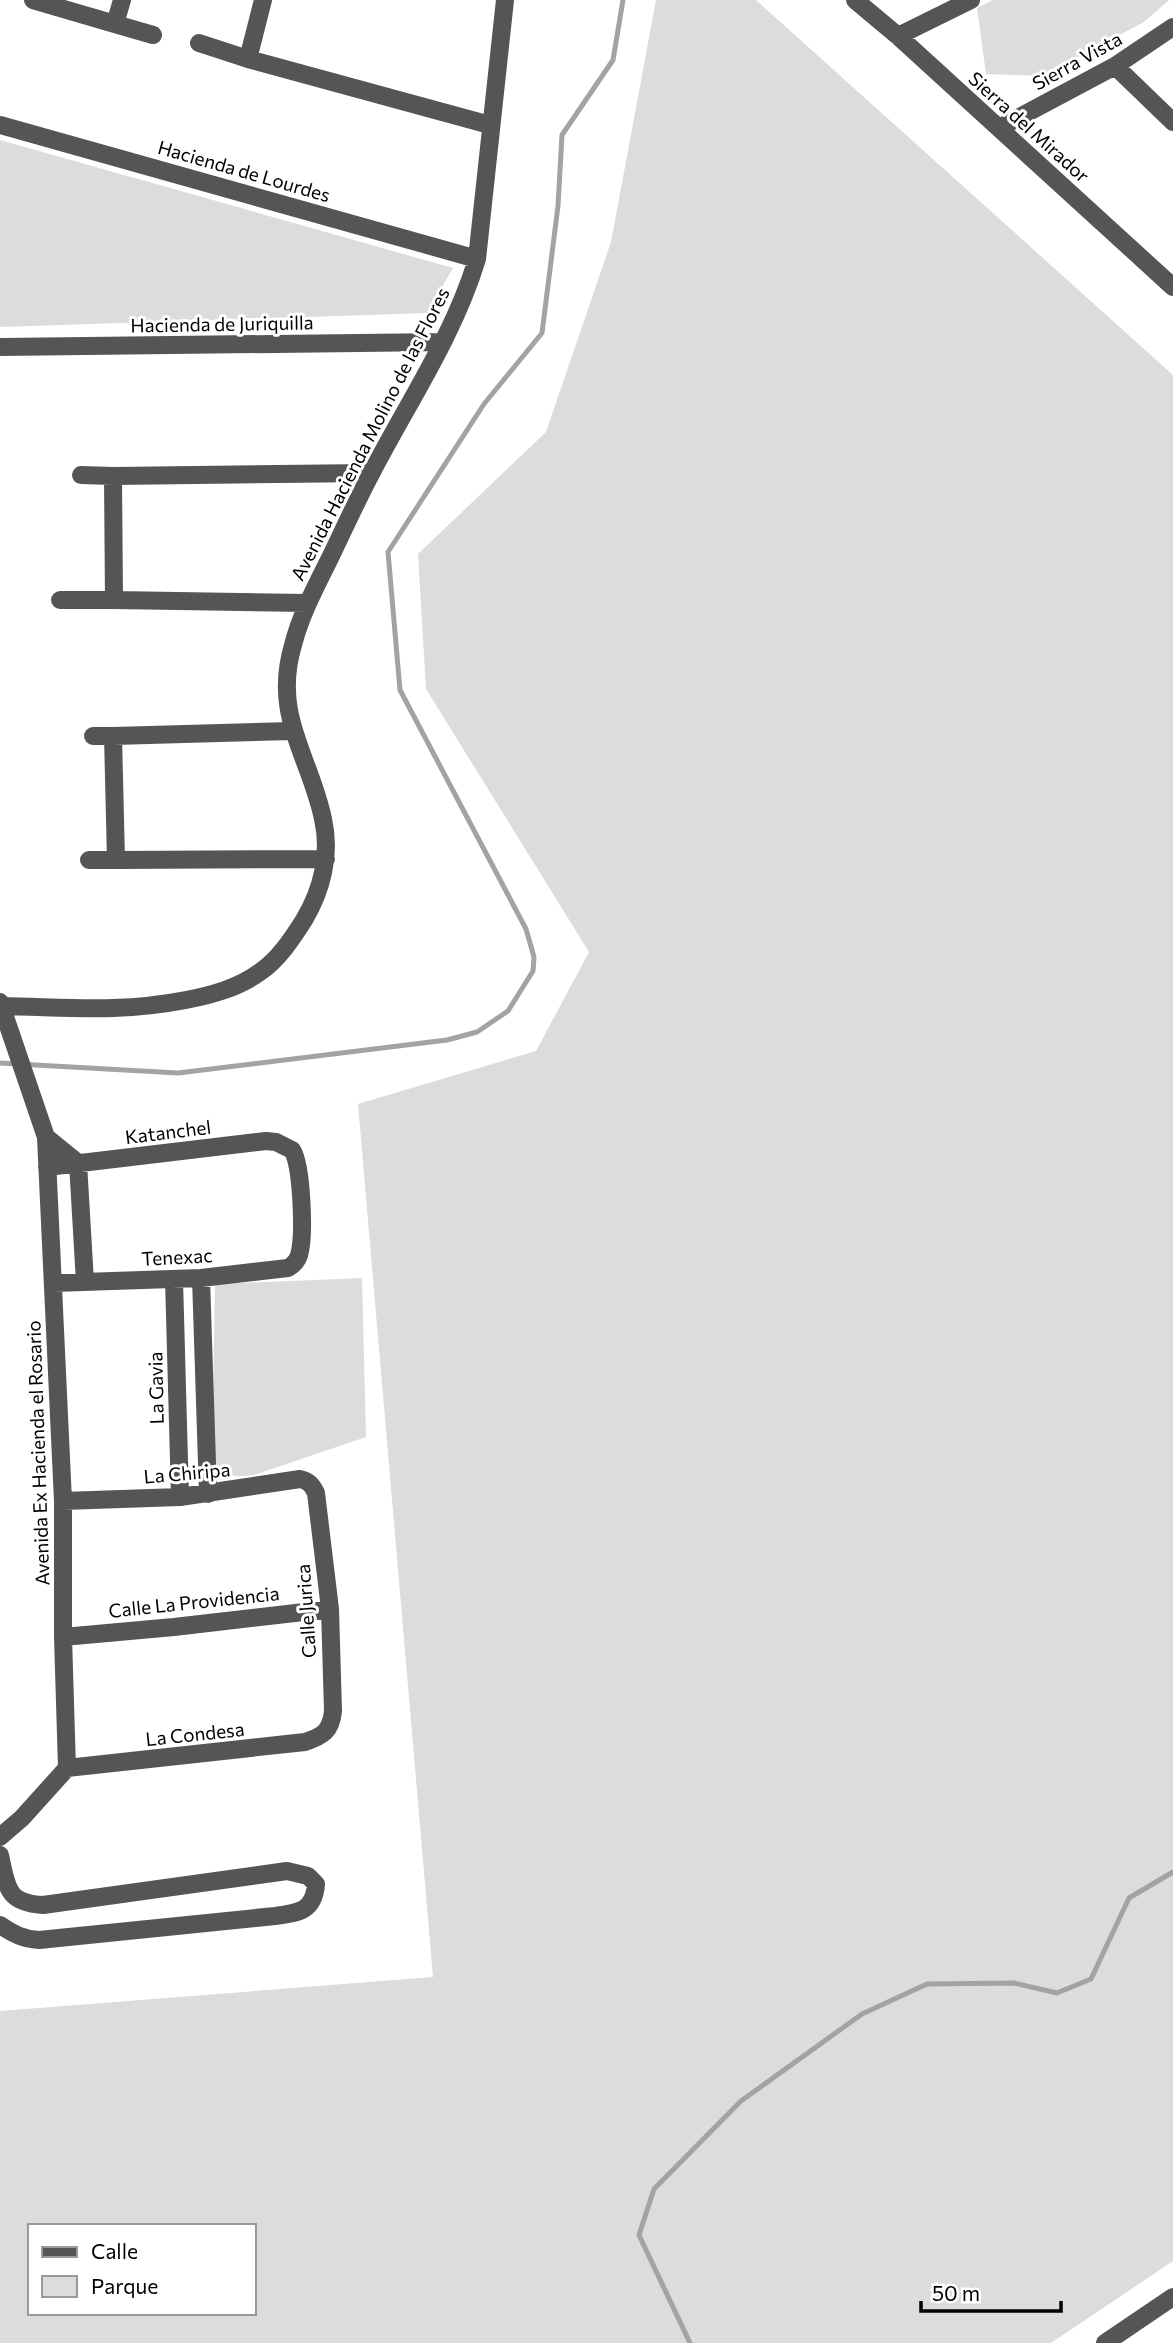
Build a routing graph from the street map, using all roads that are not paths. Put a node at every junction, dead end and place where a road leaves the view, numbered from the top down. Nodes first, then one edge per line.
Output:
1 (33, 0) edge
2 (122, 0) edge
3 (263, 0) edge
4 (505, 0) edge
5 (855, 0) edge
6 (971, 0) edge
7 (115, 24) junction
8 (1173, 27) edge
9 (153, 35) dead end
10 (898, 36) junction
11 (199, 43) dead end
12 (248, 59) junction
13 (1115, 66) junction
14 (1173, 122) edge
15 (0, 125) edge
16 (490, 125) junction
17 (999, 128) junction
18 (477, 259) junction
19 (1173, 287) edge
20 (443, 342) junction
21 (0, 347) edge
22 (371, 473) junction
23 (81, 475) dead end
24 (113, 476) junction
25 (60, 600) dead end
26 (114, 600) junction
27 (308, 603) junction
28 (292, 731) junction
29 (93, 736) dead end
30 (113, 736) junction
31 (326, 859) junction
32 (89, 860) dead end
33 (116, 860) junction
34 (1, 1004) edge
35 (46, 1137) junction
36 (78, 1164) junction
37 (47, 1167) junction
38 (298, 1260) joint
39 (201, 1278) junction
40 (174, 1279) junction
41 (85, 1282) junction
42 (54, 1283) junction
43 (313, 1486) joint
44 (208, 1494) junction
45 (180, 1497) junction
46 (63, 1501) junction
47 (330, 1609) junction
48 (63, 1637) junction
49 (326, 1732) joint
50 (67, 1768) junction
51 (0, 1837) edge
52 (0, 1856) edge
53 (4, 1892) edge
54 (0, 1925) edge
55 (1173, 2297) edge
56 (1150, 2312) junction
57 (1173, 2312) edge
58 (1105, 2343) edge

1 - 7 street
2 - 7 street
3 - 12 street
4 - 16 street, Avenida Hacienda Molino de las Flores
5 - 10 street, Sierra del Mirador
6 - 10 street
7 - 9 street
8 - 13 street, Sierra Vista
10 - 17 street, Sierra del Mirador
11 - 12 street
12 - 16 street
13 - 14 street
13 - 17 street, Sierra Vista
15 - 18 street, Hacienda de Lourdes
16 - 18 street, Avenida Hacienda Molino de las Flores
17 - 19 street, Sierra del Mirador
18 - 20 street, Avenida Hacienda Molino de las Flores
20 - 21 street, Hacienda de Juriquilla
20 - 22 street, Avenida Hacienda Molino de las Flores
22 - 24 street
22 - 27 street, Avenida Hacienda Molino de las Flores
23 - 24 street
24 - 26 street
25 - 26 street
26 - 27 street
27 - 28 street, Avenida Hacienda Molino de las Flores
28 - 30 street
28 - 31 street, Avenida Hacienda Molino de las Flores
29 - 30 street
30 - 33 street
31 - 33 street
31 - 34 street, Avenida Hacienda Molino de las Flores
32 - 33 street
34 - 35 street, Avenida Ex Hacienda el Rosario
35 - 36 street
35 - 37 street, Avenida Ex Hacienda el Rosario
36 - 37 street, Katanchel
36 - 38 street, Katanchel
36 - 41 street
37 - 42 street, Avenida Ex Hacienda el Rosario
38 - 39 street, Tenexac
39 - 40 street, Tenexac
39 - 44 street
40 - 41 street, Tenexac
40 - 45 street, La Gavia
41 - 42 street, Tenexac
42 - 46 street, Avenida Ex Hacienda el Rosario
43 - 44 street, La Chiripa
43 - 47 street, Calle Jurica
44 - 45 street, La Chiripa
45 - 46 street, La Chiripa
46 - 48 street, Avenida Ex Hacienda el Rosario
47 - 48 street, Calle La Providencia
47 - 49 street, Calle Jurica
48 - 50 street, Avenida Ex Hacienda el Rosario
49 - 50 street, La Condesa
50 - 51 street
52 - 53 street
53 - 54 street
55 - 56 street
56 - 57 street
56 - 58 street

